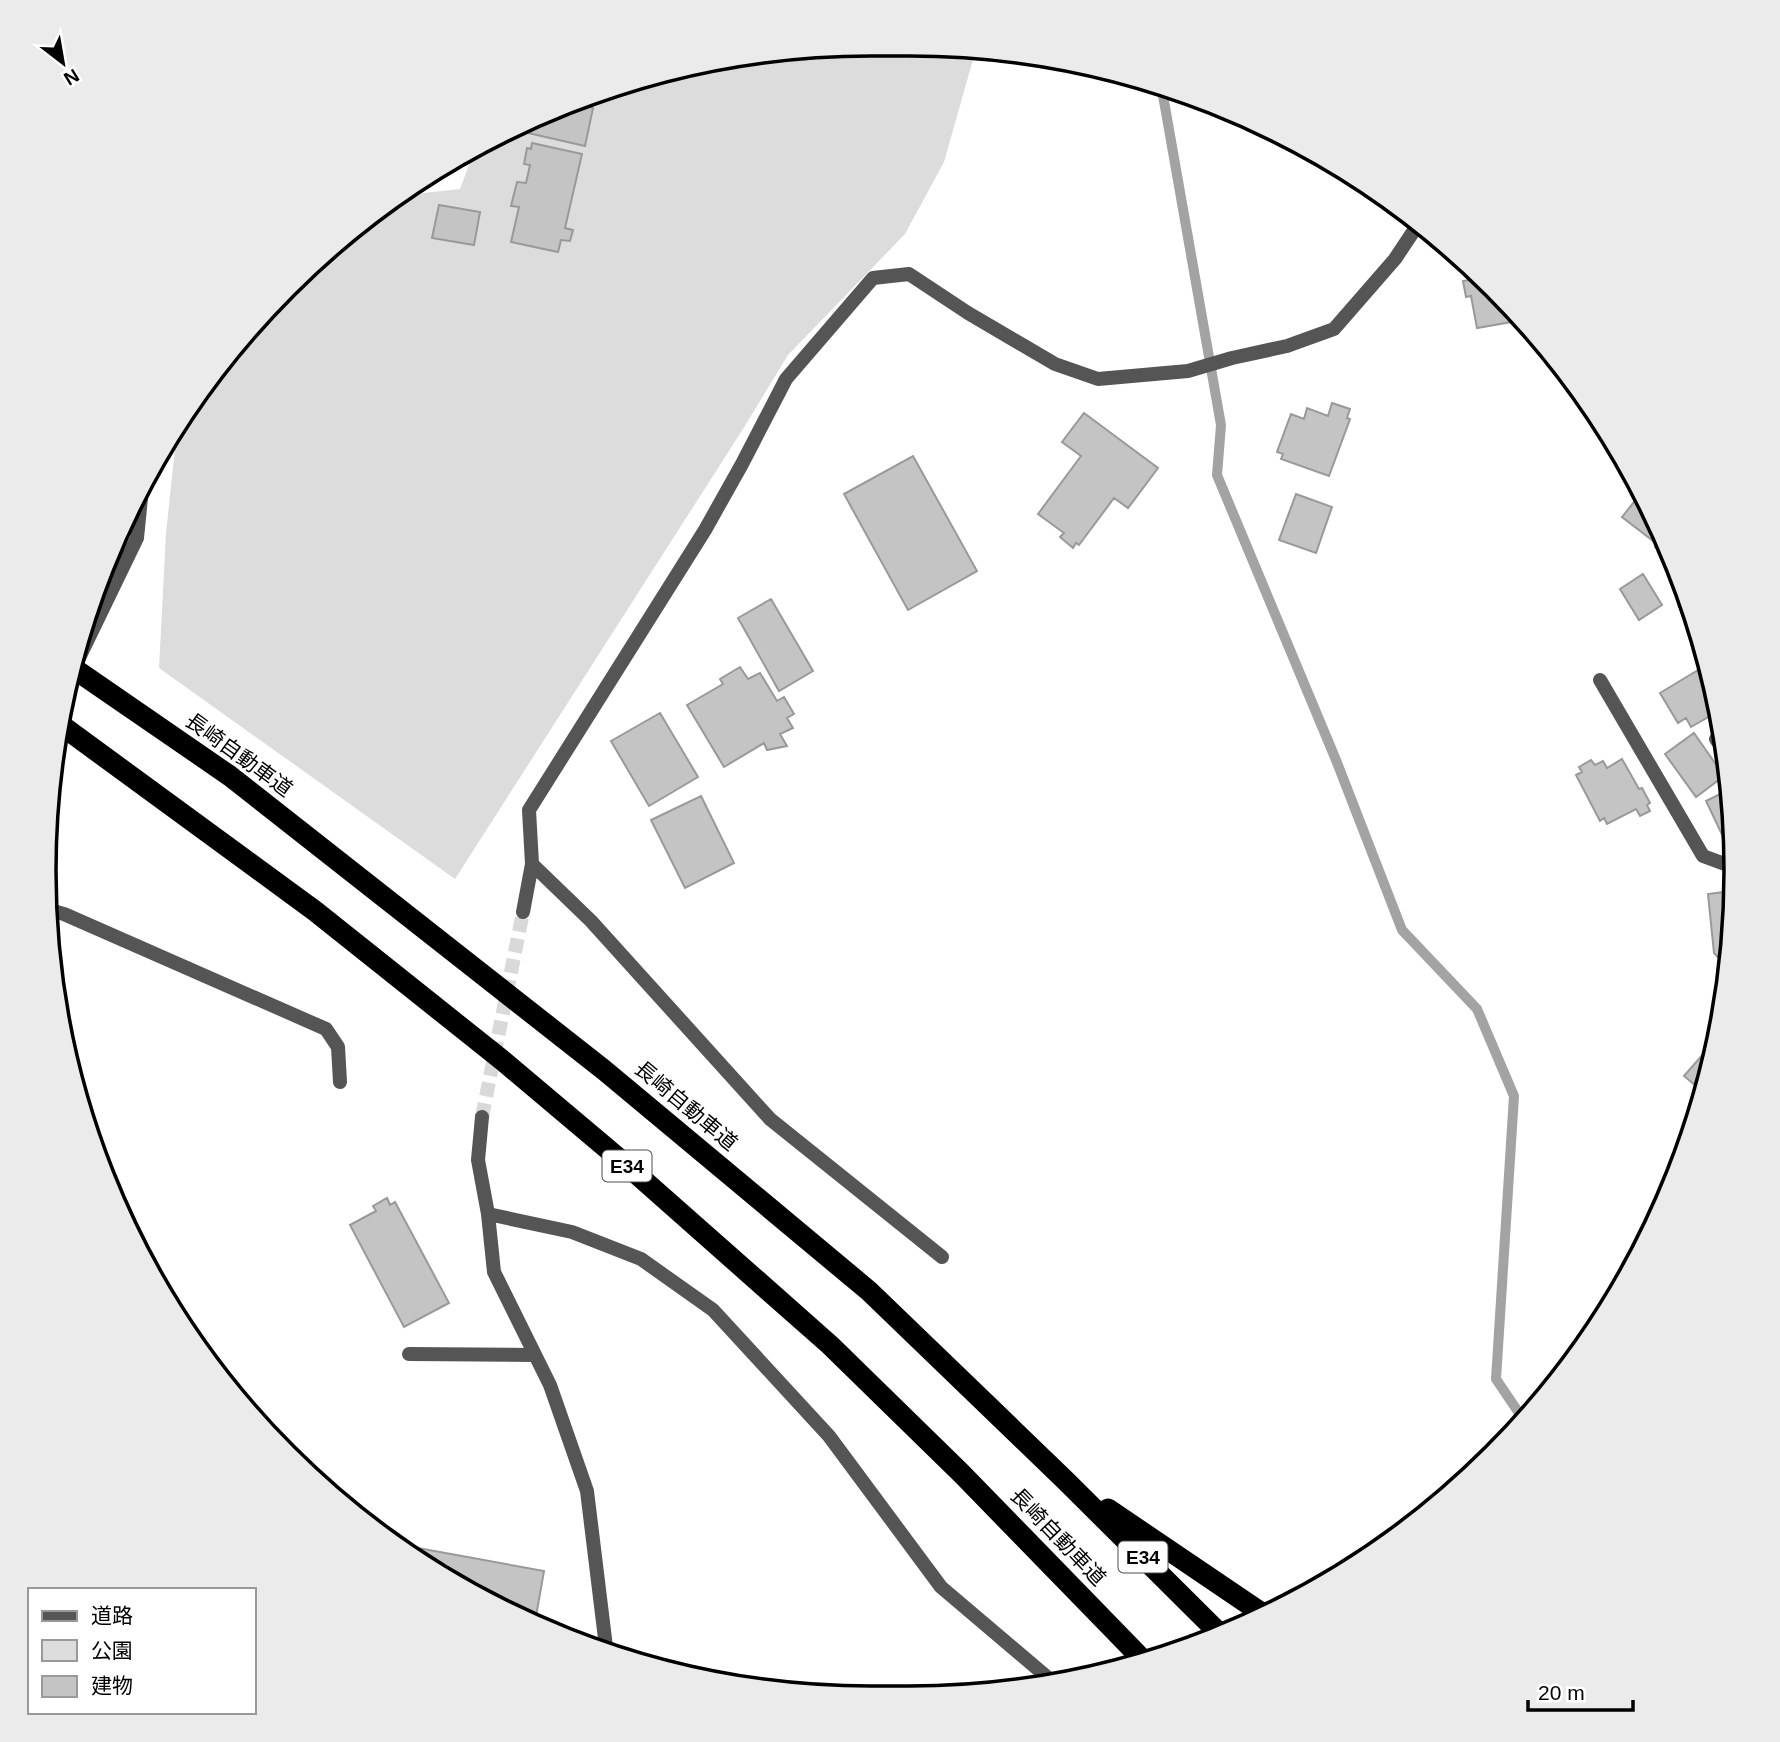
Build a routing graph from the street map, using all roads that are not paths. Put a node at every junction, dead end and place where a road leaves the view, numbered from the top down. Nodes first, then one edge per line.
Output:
1 (1414, 231) edge
2 (140, 512) edge
3 (93, 628) edge
4 (81, 673) edge
5 (1600, 680) dead end
6 (69, 731) edge
7 (532, 864) junction
8 (1724, 864) edge
9 (58, 912) edge
10 (523, 912) tunnel mouth
11 (340, 1082) dead end
12 (482, 1117) tunnel mouth
13 (488, 1214) junction
14 (942, 1257) dead end
15 (409, 1354) dead end
16 (535, 1355) junction
17 (1066, 1481) junction
18 (1255, 1608) edge
19 (1213, 1627) edge
20 (605, 1642) edge
21 (1136, 1653) edge
22 (1044, 1674) edge

1 - 7 street
2 - 3 street
4 - 17 highway, 長崎自動車道 / E34
5 - 8 street
6 - 21 highway, 長崎自動車道 / E34
7 - 10 street
7 - 14 street
9 - 11 street
12 - 13 street
13 - 16 street
13 - 22 street
15 - 16 street
16 - 20 street
17 - 18 highway
17 - 19 highway, 長崎自動車道 / E34

